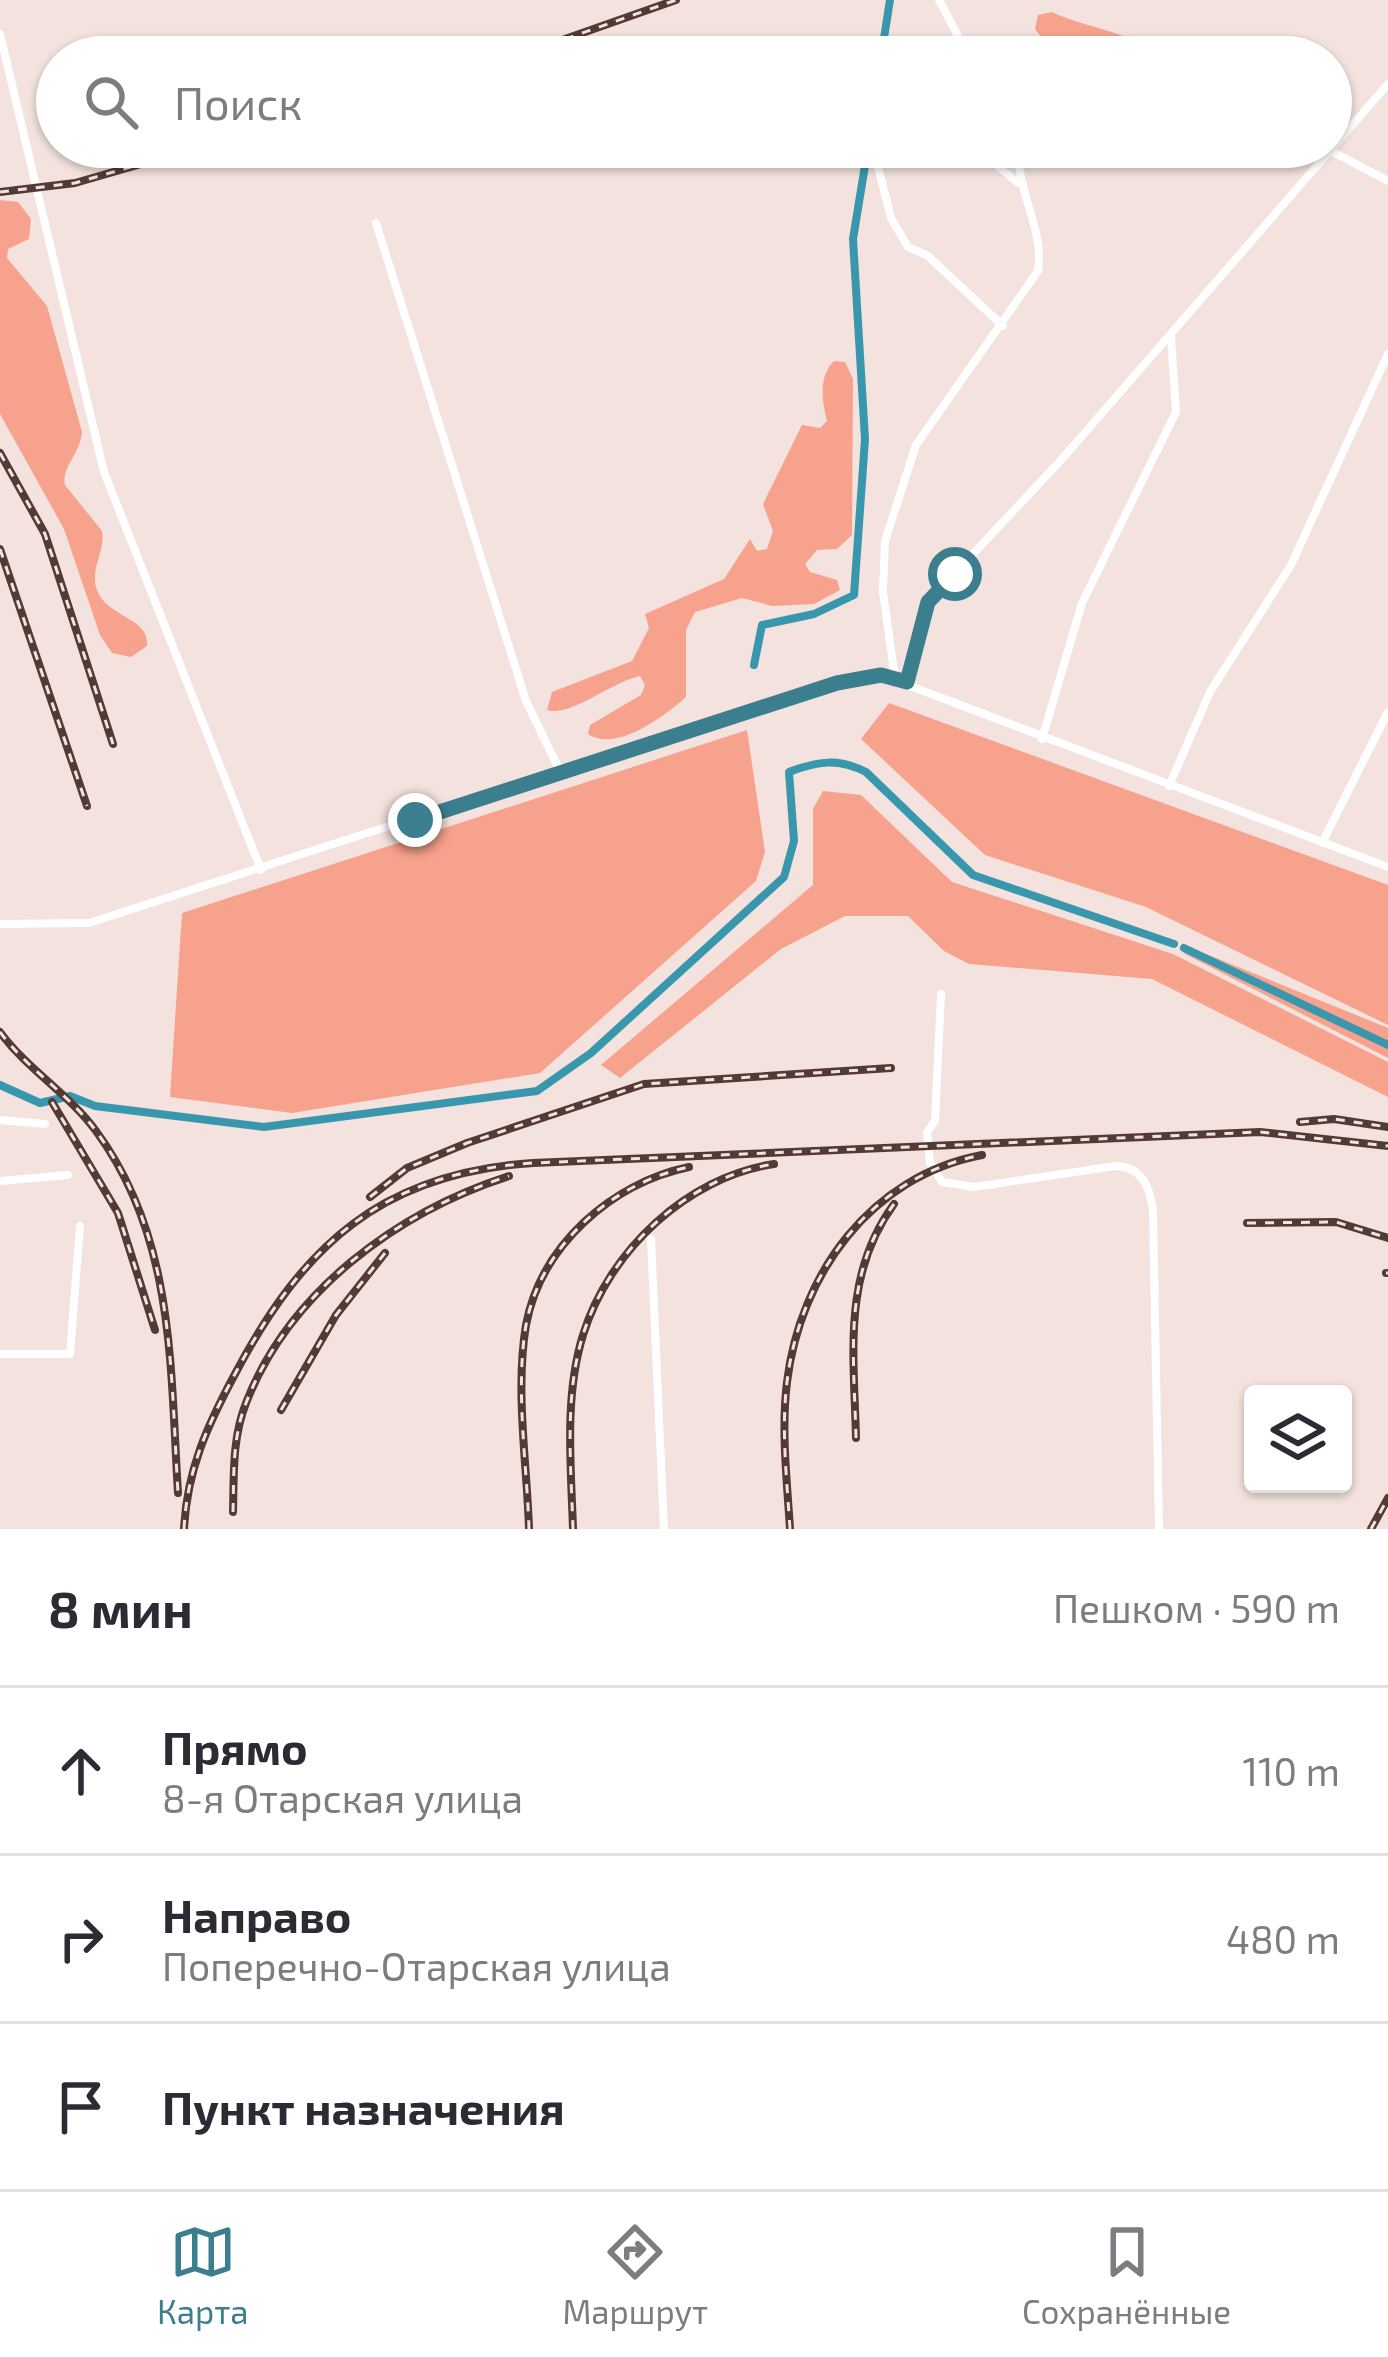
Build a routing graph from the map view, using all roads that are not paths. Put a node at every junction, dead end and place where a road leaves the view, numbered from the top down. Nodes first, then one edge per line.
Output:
1 (939, 0) edge
2 (0, 34) edge
3 (958, 36) edge
4 (1388, 83) edge
5 (1352, 124) edge
6 (1352, 162) edge
7 (876, 168) edge
8 (1001, 168) edge
9 (1020, 168) edge
10 (1313, 168) edge
11 (1388, 181) edge
12 (1020, 184) junction
13 (376, 224) dead end
14 (1003, 326) junction
15 (1171, 336) junction
16 (1388, 354) edge
17 (895, 678) junction
18 (907, 682) junction
19 (1388, 712) edge
20 (1042, 739) junction
21 (560, 771) junction
22 (1168, 786) junction
23 (1322, 843) junction
24 (1388, 867) edge
25 (261, 870) junction
26 (0, 924) edge
27 (941, 994) dead end
28 (0, 1120) edge
29 (45, 1124) dead end
30 (68, 1175) dead end
31 (0, 1181) edge
32 (80, 1226) dead end
33 (651, 1239) dead end
34 (0, 1354) edge
35 (664, 1529) edge
36 (1159, 1529) edge

1 - 3 street
2 - 25 street
4 - 5 street
6 - 11 street
7 - 14 street
8 - 12 street
9 - 12 street
10 - 15 street
12 - 14 street
13 - 21 street
14 - 17 street
15 - 18 street
15 - 20 street
16 - 22 street
17 - 18 street
17 - 21 street
18 - 20 street
19 - 23 street
20 - 22 street
21 - 25 street
22 - 23 street
23 - 24 street
25 - 26 street
27 - 36 street
28 - 29 street
30 - 31 street
32 - 34 street
33 - 35 street

